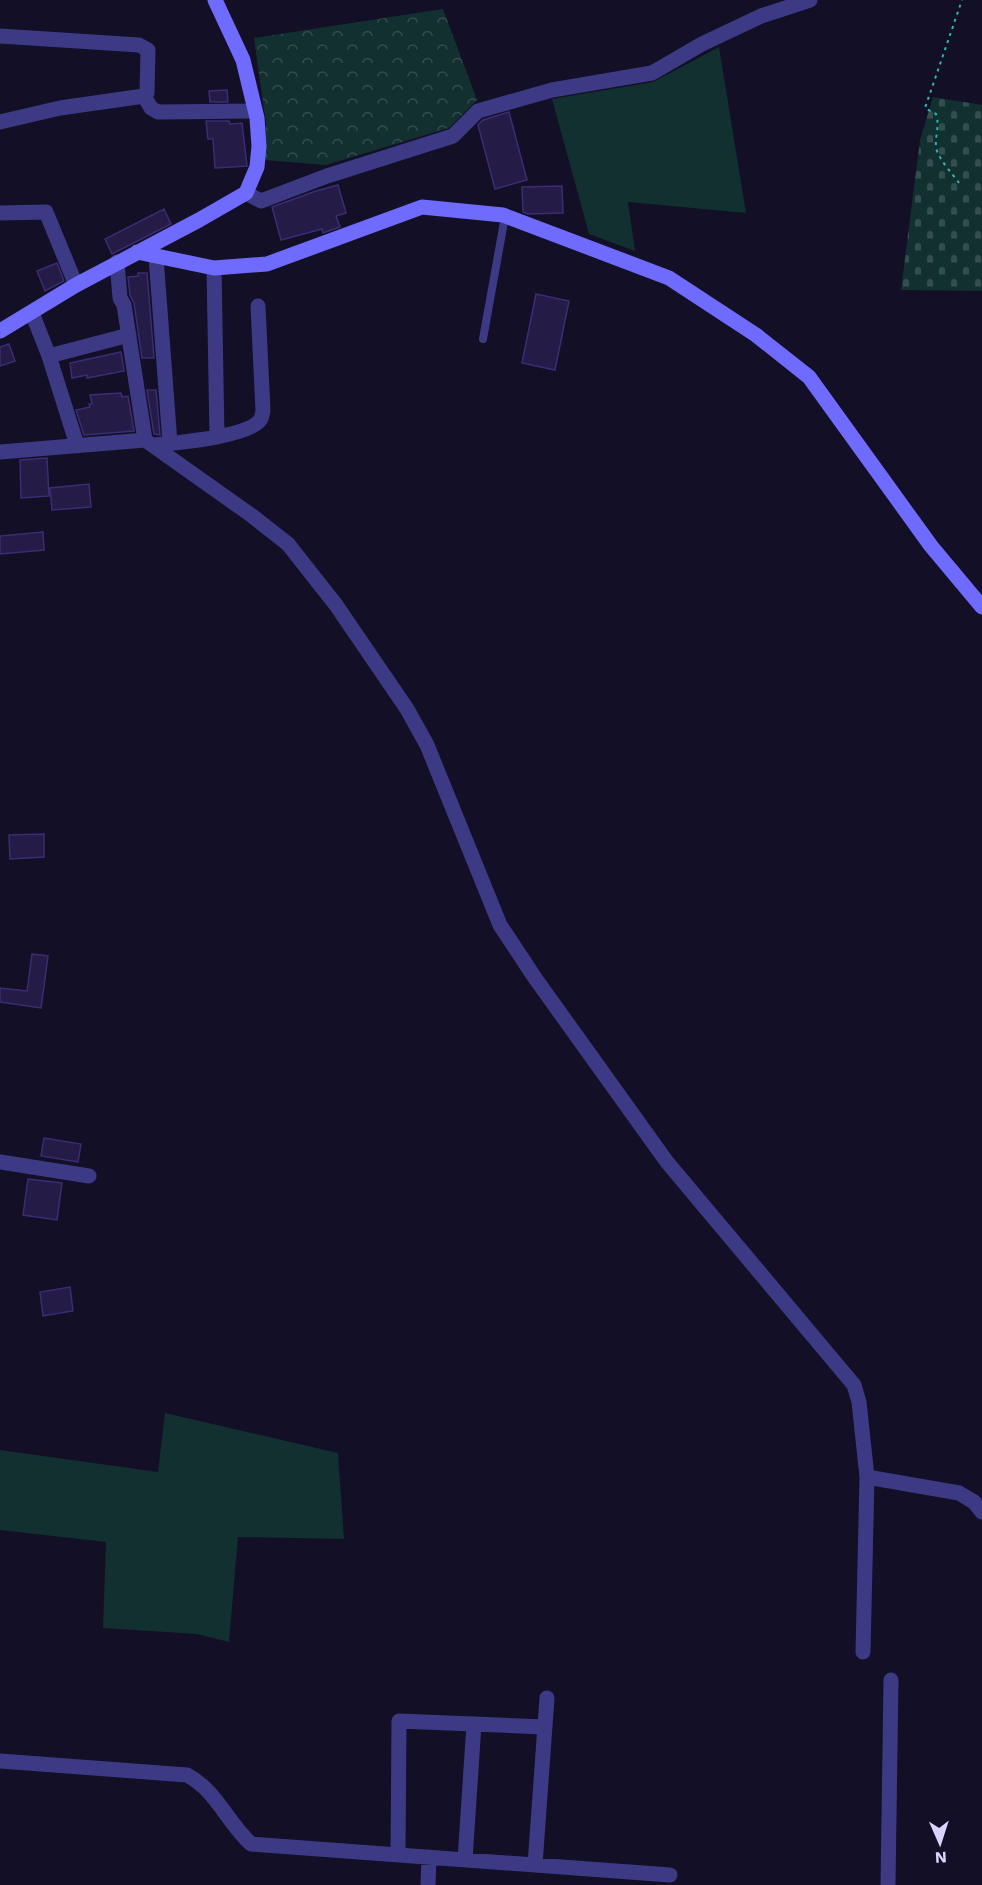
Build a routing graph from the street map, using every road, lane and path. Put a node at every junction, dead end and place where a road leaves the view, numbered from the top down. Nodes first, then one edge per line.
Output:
1 (215, 0) edge
2 (810, 0) edge
3 (962, 0) edge
4 (0, 36) edge
5 (144, 96) junction
6 (255, 111) junction
7 (0, 122) edge
8 (959, 183) dead end
9 (246, 193) junction
10 (0, 213) edge
11 (503, 215) junction
12 (137, 252) junction
13 (156, 257) junction
14 (117, 262) junction
15 (214, 268) junction
16 (76, 285) junction
17 (258, 306) dead end
18 (32, 313) junction
19 (0, 331) edge
20 (129, 335) junction
21 (483, 339) dead end
22 (49, 356) junction
23 (217, 436) junction
24 (149, 442) junction
25 (170, 443) junction
26 (77, 446) junction
27 (0, 452) edge
28 (982, 607) edge
29 (0, 1162) edge
30 (89, 1176) dead end
31 (867, 1477) junction
32 (982, 1512) edge
33 (863, 1652) dead end
34 (891, 1680) dead end
35 (547, 1698) dead end
36 (474, 1724) junction
37 (545, 1727) junction
38 (0, 1761) edge
39 (398, 1854) junction
40 (429, 1857) junction
41 (465, 1860) junction
42 (536, 1865) junction
43 (670, 1875) dead end
44 (613, 1878) edge
45 (428, 1885) edge
46 (888, 1885) edge

1 - 6 street
2 - 9 street
3 - 8 path
4 - 5 street
5 - 6 street
5 - 7 street
6 - 9 street
9 - 12 street
10 - 16 street
11 - 15 street
11 - 21 lane
11 - 28 street
12 - 13 street
12 - 14 street
13 - 15 street
13 - 25 street
14 - 16 street
14 - 20 street
15 - 23 street
16 - 18 street
17 - 23 street
18 - 19 street
18 - 22 street
20 - 22 street
20 - 24 street
22 - 26 street
23 - 25 street
24 - 25 street
24 - 26 street
24 - 31 street
26 - 27 street
29 - 30 street
31 - 32 street
31 - 33 street
34 - 46 street
35 - 37 street
36 - 37 street
36 - 39 street
36 - 41 street
37 - 42 street
38 - 39 street
39 - 40 street
40 - 41 street
40 - 45 street
41 - 42 street
42 - 44 street
43 - 44 street

